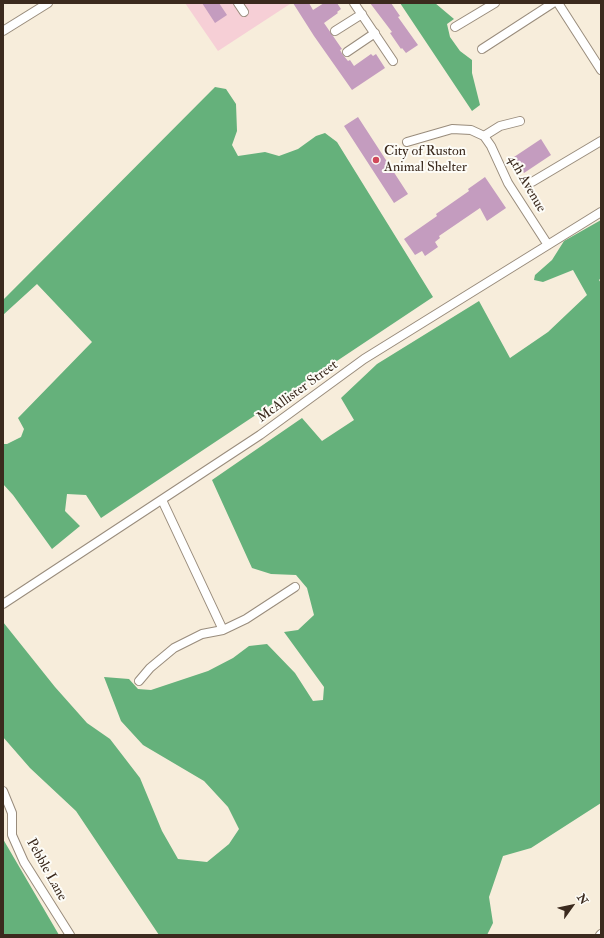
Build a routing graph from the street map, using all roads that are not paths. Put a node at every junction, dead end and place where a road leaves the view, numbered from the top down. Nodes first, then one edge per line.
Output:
1 (48, 3) edge
2 (238, 3) edge
3 (354, 3) edge
4 (495, 3) edge
5 (552, 3) edge
6 (558, 3) edge
7 (244, 12) dead end
8 (362, 14) junction
9 (455, 27) dead end
10 (3, 31) edge
11 (335, 31) dead end
12 (375, 34) junction
13 (482, 49) dead end
14 (347, 52) dead end
15 (393, 60) dead end
16 (601, 70) edge
17 (520, 121) dead end
18 (484, 136) junction
19 (601, 141) edge
20 (407, 142) dead end
21 (532, 182) dead end
22 (601, 212) edge
23 (548, 245) junction
24 (162, 500) junction
25 (295, 587) dead end
26 (3, 604) edge
27 (223, 630) junction
28 (139, 681) dead end
29 (3, 791) edge
30 (70, 935) edge

1 - 10 street
2 - 7 street
3 - 8 street
4 - 9 street
5 - 13 street
6 - 16 street
8 - 11 street
8 - 12 street
12 - 14 street
12 - 15 street
17 - 18 street
18 - 20 street
18 - 23 street, 4th Avenue
19 - 21 street
22 - 23 street, McAllister Street
23 - 24 street, McAllister Street
24 - 26 street, McAllister Street
24 - 27 street
25 - 27 street
27 - 28 street
29 - 30 street, Pebble Lane

